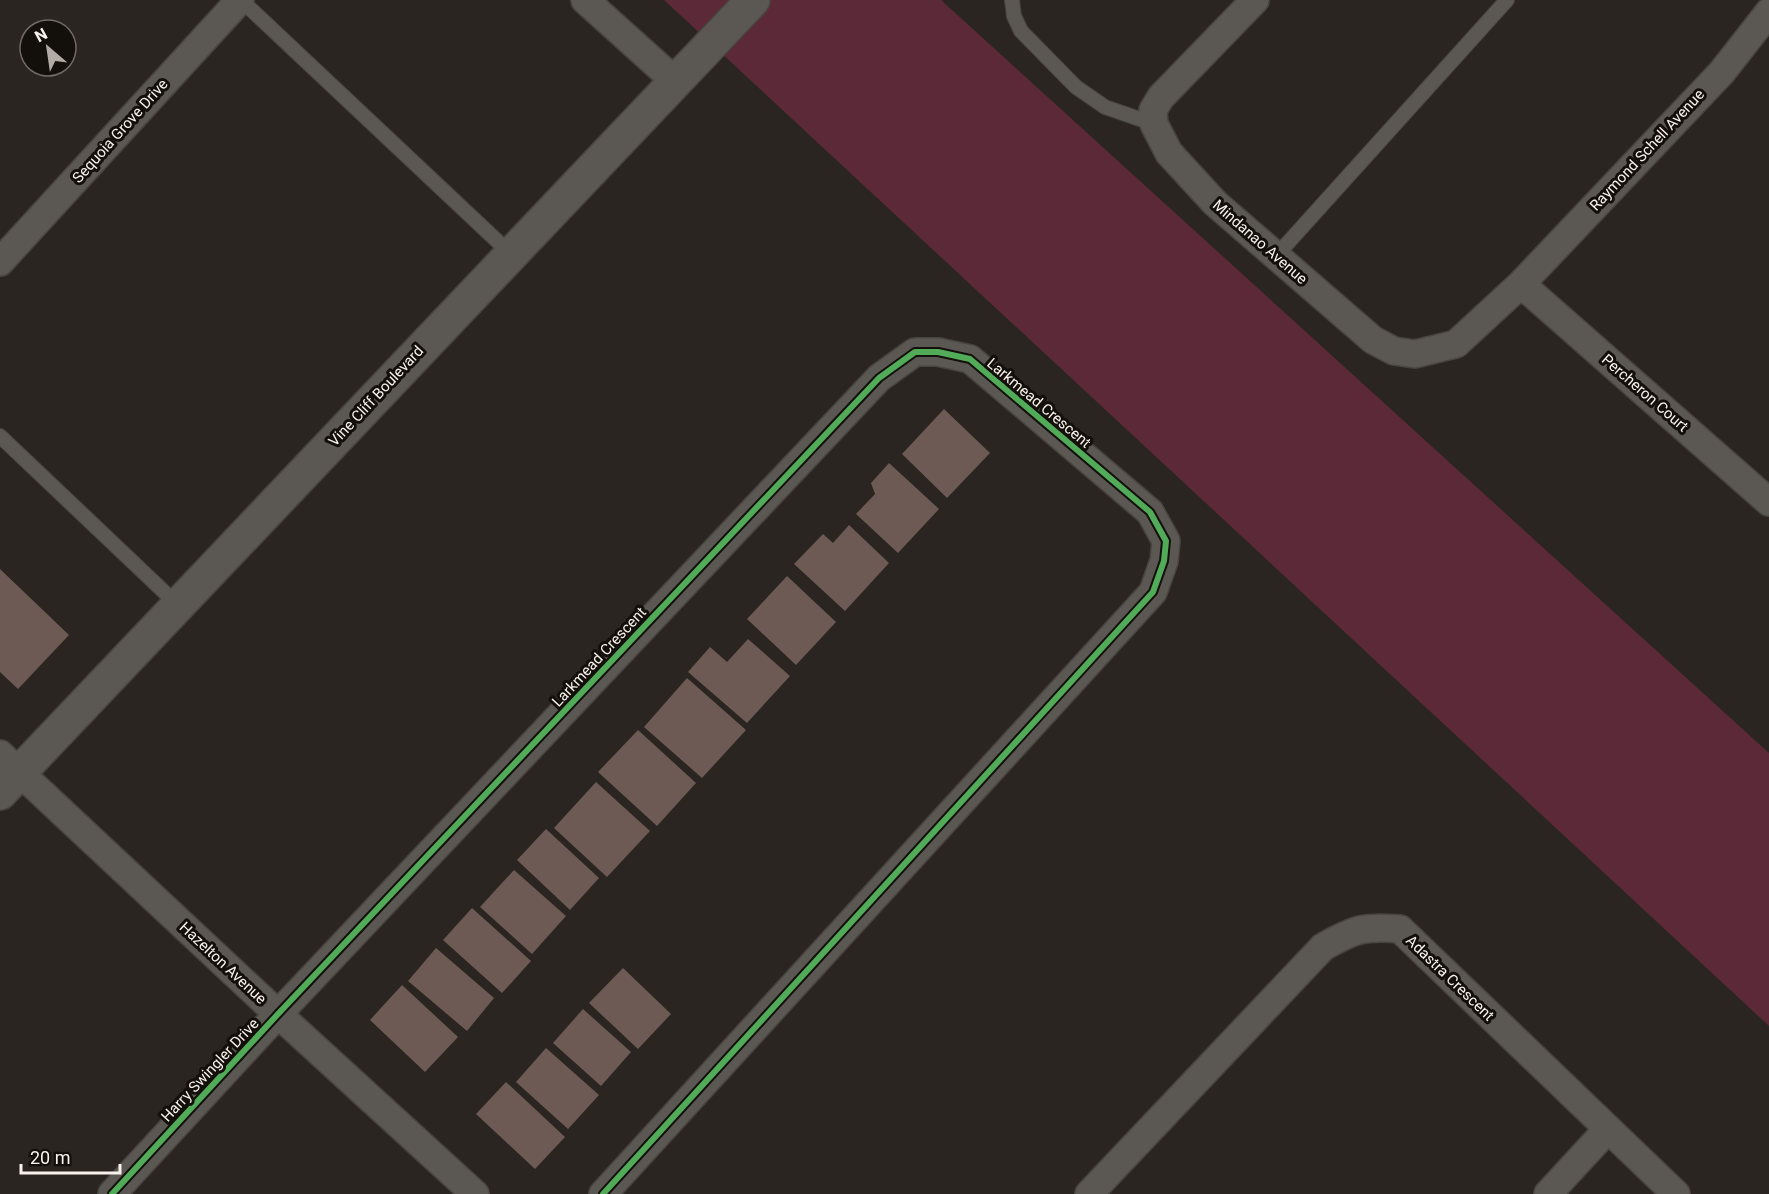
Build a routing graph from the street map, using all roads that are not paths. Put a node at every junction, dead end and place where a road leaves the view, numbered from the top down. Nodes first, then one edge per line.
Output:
1 (240, 0) edge
2 (585, 0) edge
3 (753, 0) edge
4 (1012, 0) edge
5 (1255, 0) edge
6 (1507, 0) edge
7 (1769, 12) edge
8 (675, 81) junction
9 (1154, 124) junction
10 (511, 254) junction
11 (1276, 256) junction
12 (0, 262) edge
13 (1521, 284) junction
14 (0, 436) edge
15 (1769, 502) edge
16 (179, 606) junction
17 (7, 773) edge
18 (278, 1014) junction
19 (1607, 1130) junction
20 (112, 1194) edge
21 (475, 1194) edge
22 (603, 1194) edge
23 (1089, 1194) edge
24 (1548, 1194) edge
25 (1676, 1194) edge

1 - 10 lane
1 - 12 street, Sequoia Grove Drive
2 - 8 street
3 - 8 street, Vine Cliff Boulevard
4 - 9 lane
5 - 9 street
6 - 11 lane
7 - 13 street, Raymond Schell Avenue
8 - 10 street, Vine Cliff Boulevard
9 - 11 street, Mindanao Avenue
10 - 16 street, Vine Cliff Boulevard
11 - 13 street, Mindanao Avenue
13 - 15 street, Percheron Court
14 - 16 lane
16 - 17 street, Vine Cliff Boulevard
17 - 18 street, Hazelton Avenue
18 - 20 street, Harry Swingler Drive
18 - 21 street, Hazelton Avenue
18 - 22 street, Larkmead Crescent
19 - 23 street, Adastra Crescent
19 - 24 street
19 - 25 street, Adastra Crescent

